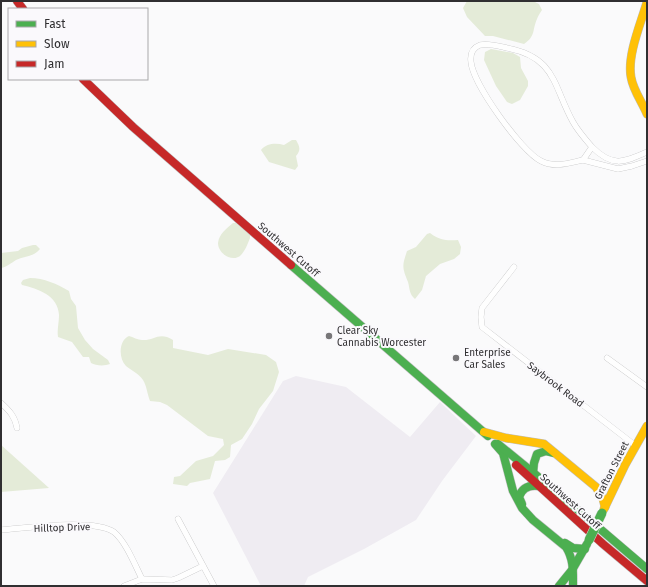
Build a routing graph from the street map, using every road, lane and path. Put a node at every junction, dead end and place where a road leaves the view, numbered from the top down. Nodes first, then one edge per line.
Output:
1 (647, 2) edge
2 (646, 12) edge
3 (644, 23) edge
4 (84, 80) edge
5 (647, 114) edge
6 (592, 146) junction
7 (647, 152) edge
8 (583, 160) junction
9 (647, 162) edge
10 (514, 267) dead end
11 (607, 358) dead end
12 (647, 387) edge
13 (1, 403) edge
14 (647, 426) edge
15 (17, 428) dead end
16 (484, 432) junction
17 (636, 446) junction
18 (502, 452) junction
19 (555, 453) junction
20 (534, 473) junction
21 (538, 486) junction
22 (615, 486) junction
23 (596, 487) junction
24 (603, 510) junction
25 (178, 519) dead end
26 (1, 530) edge
27 (587, 545) junction
28 (203, 566) junction
29 (647, 569) edge
30 (572, 570) junction
31 (142, 579) junction
32 (647, 581) edge
33 (124, 586) edge
34 (214, 586) edge
35 (559, 586) edge
36 (573, 586) edge

1 - 2 main road
2 - 3 main road
3 - 5 main road
4 - 16 main road, Southwest Cutoff
6 - 7 street
6 - 8 street
6 - 8 street
8 - 9 street
10 - 17 street, Saybrook Road
11 - 12 street
13 - 15 street
14 - 17 main road, Grafton Street
16 - 18 main road, Southwest Cutoff
16 - 19 main road
16 - 20 main road, Southwest Cutoff
17 - 22 main road, Grafton Street
18 - 21 main road, Southwest Cutoff
18 - 30 main road
19 - 20 main road
19 - 23 main road
20 - 29 main road, Southwest Cutoff
21 - 27 main road
21 - 32 main road, Southwest Cutoff
22 - 23 main road
22 - 24 main road, Grafton Street
23 - 24 main road
24 - 27 main road, Grafton Street, bridge
25 - 28 street
26 - 31 street, Hilltop Drive
27 - 30 main road, Grafton Street
28 - 31 street
28 - 34 street
30 - 35 main road, Grafton Street
30 - 36 main road
31 - 33 street

